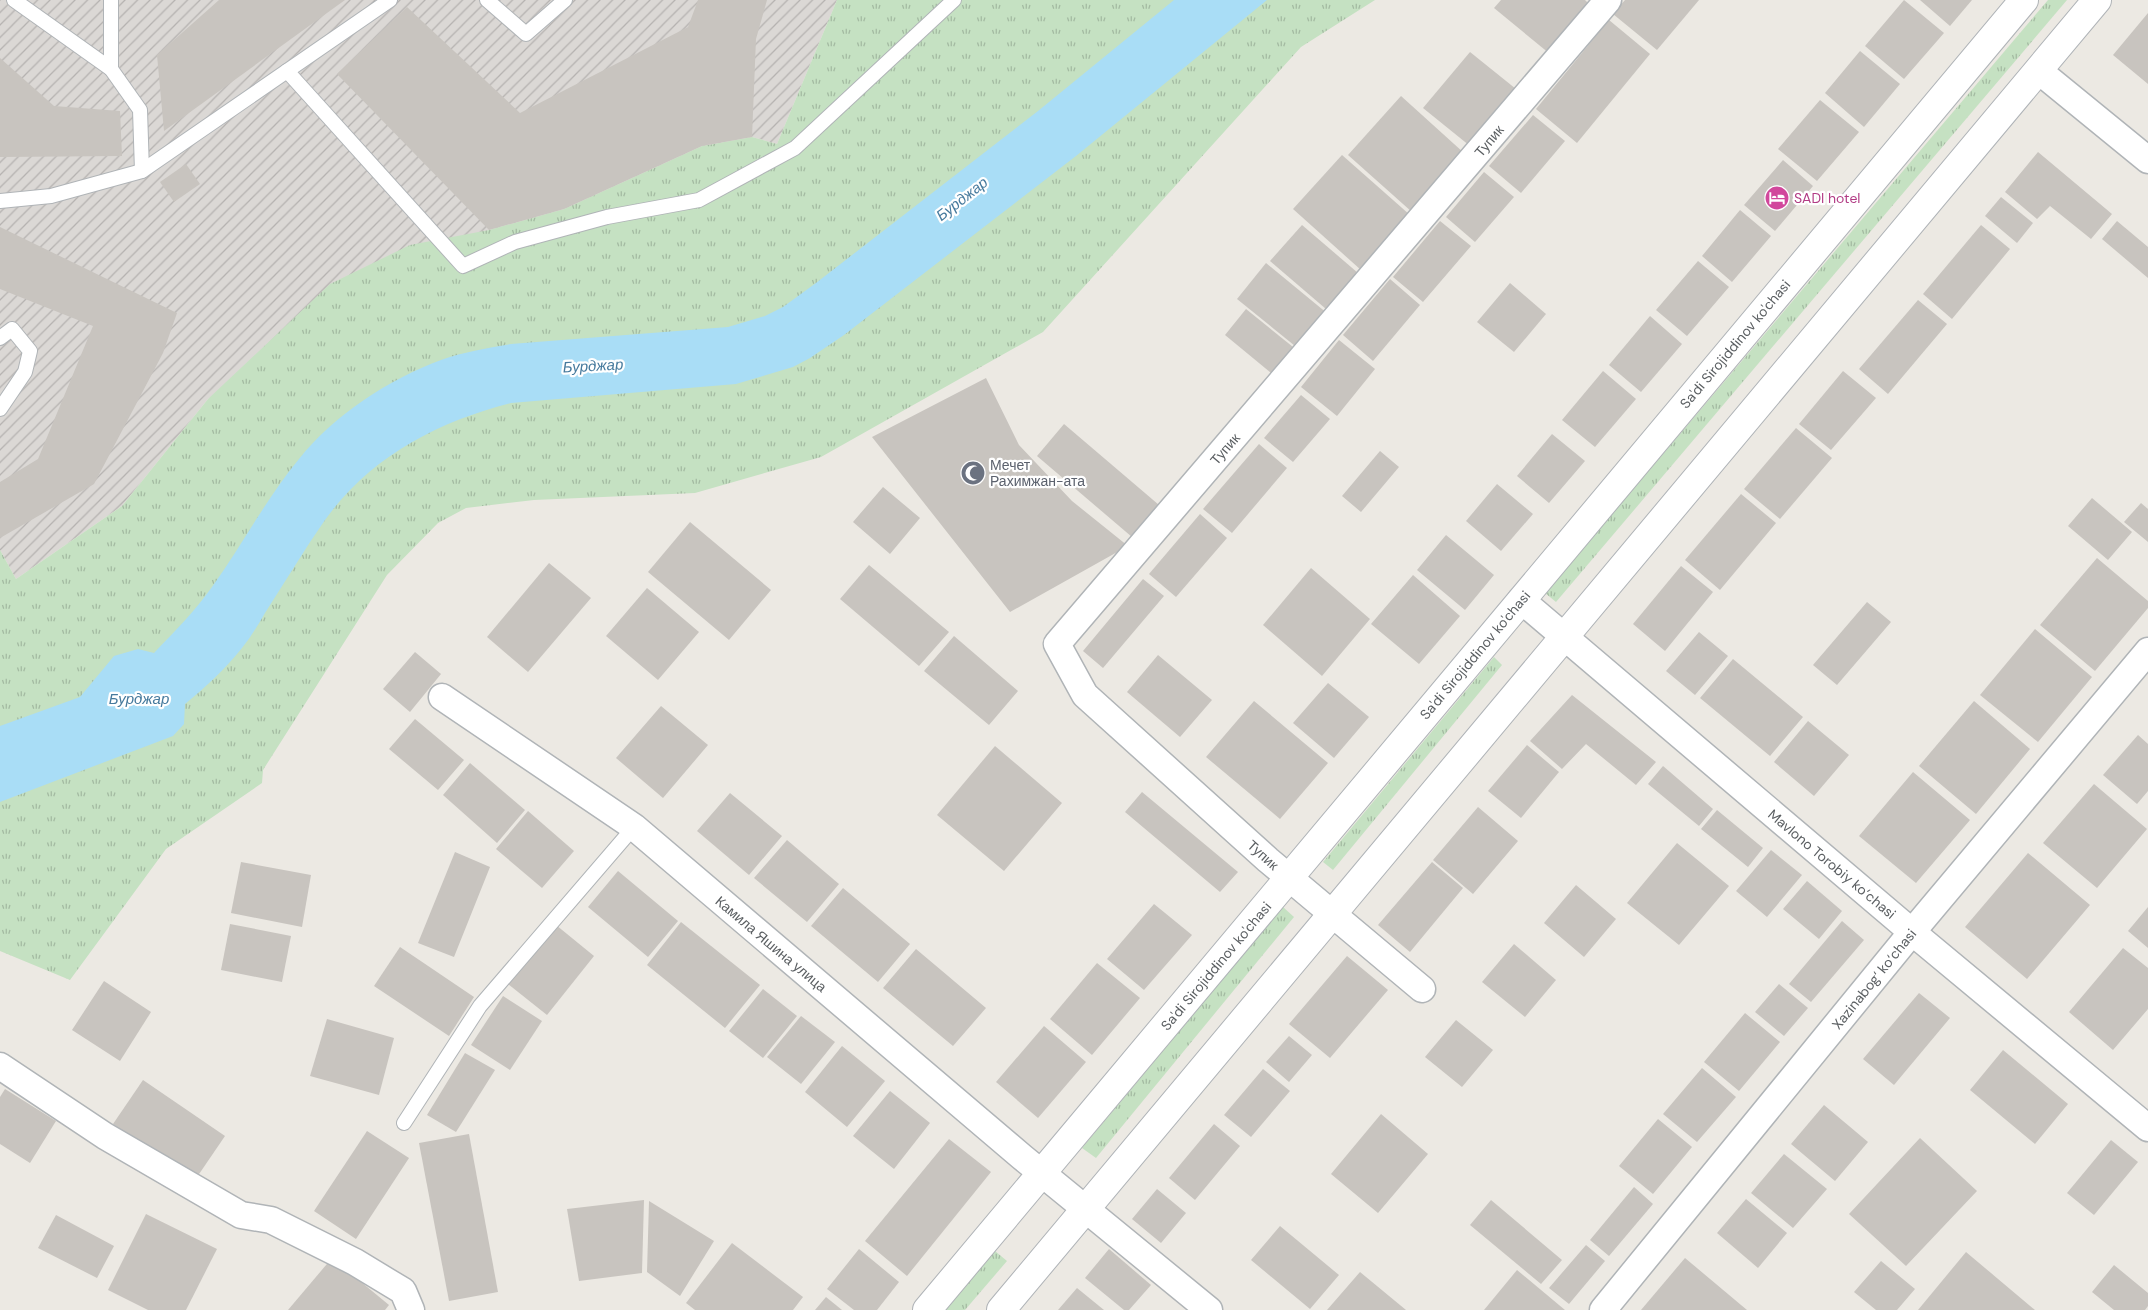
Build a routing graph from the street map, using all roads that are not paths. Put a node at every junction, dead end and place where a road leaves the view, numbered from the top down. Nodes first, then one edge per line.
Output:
1 (14, 0) edge
2 (111, 0) edge
3 (390, 0) edge
4 (487, 0) edge
5 (565, 0) edge
6 (954, 0) edge
7 (1608, 0) edge
8 (2024, 0) edge
9 (2097, 0) edge
10 (111, 69) junction
11 (286, 71) junction
12 (2039, 71) junction
13 (2148, 160) edge
14 (142, 171) junction
15 (0, 201) edge
16 (0, 338) edge
17 (0, 409) edge
18 (1521, 600) junction
19 (1564, 637) junction
20 (2148, 651) edge
21 (442, 697) dead end
22 (634, 827) junction
23 (1289, 878) junction
24 (1332, 915) junction
25 (1912, 932) junction
26 (1422, 989) dead end
27 (0, 1066) edge
28 (404, 1123) dead end
29 (2148, 1128) edge
30 (1042, 1173) junction
31 (1087, 1208) junction
32 (411, 1310) edge
33 (927, 1310) edge
34 (1001, 1310) edge
35 (1209, 1310) edge
36 (1603, 1310) edge

1 - 10 lane
2 - 10 lane
3 - 11 lane
4 - 5 lane
6 - 11 lane
7 - 23 street, Тупик
8 - 18 street, Sa'di Sirojiddinov ko'chasi
9 - 12 street
10 - 14 lane
11 - 14 lane
12 - 13 street
12 - 19 street
14 - 15 lane
16 - 17 lane
18 - 19 street, Mavlono Torobiy ko‘chasi
18 - 23 street, Sa'di Sirojiddinov ko'chasi
19 - 24 street
19 - 25 street, Mavlono Torobiy ko‘chasi
20 - 25 street, Xazinabog‘ ko‘chasi
21 - 22 street, Камила Яшина улица
22 - 28 lane
22 - 30 street, Камила Яшина улица
23 - 24 street
23 - 30 street, Sa'di Sirojiddinov ko'chasi
24 - 26 street
24 - 31 street
25 - 29 street, Mavlono Torobiy ko‘chasi
25 - 36 street, Xazinabog‘ ko‘chasi
27 - 32 street
30 - 31 street, Камила Яшина улица
30 - 33 street, Sa'di Sirojiddinov ko'chasi
31 - 34 street
31 - 35 street, Камила Яшина улица

